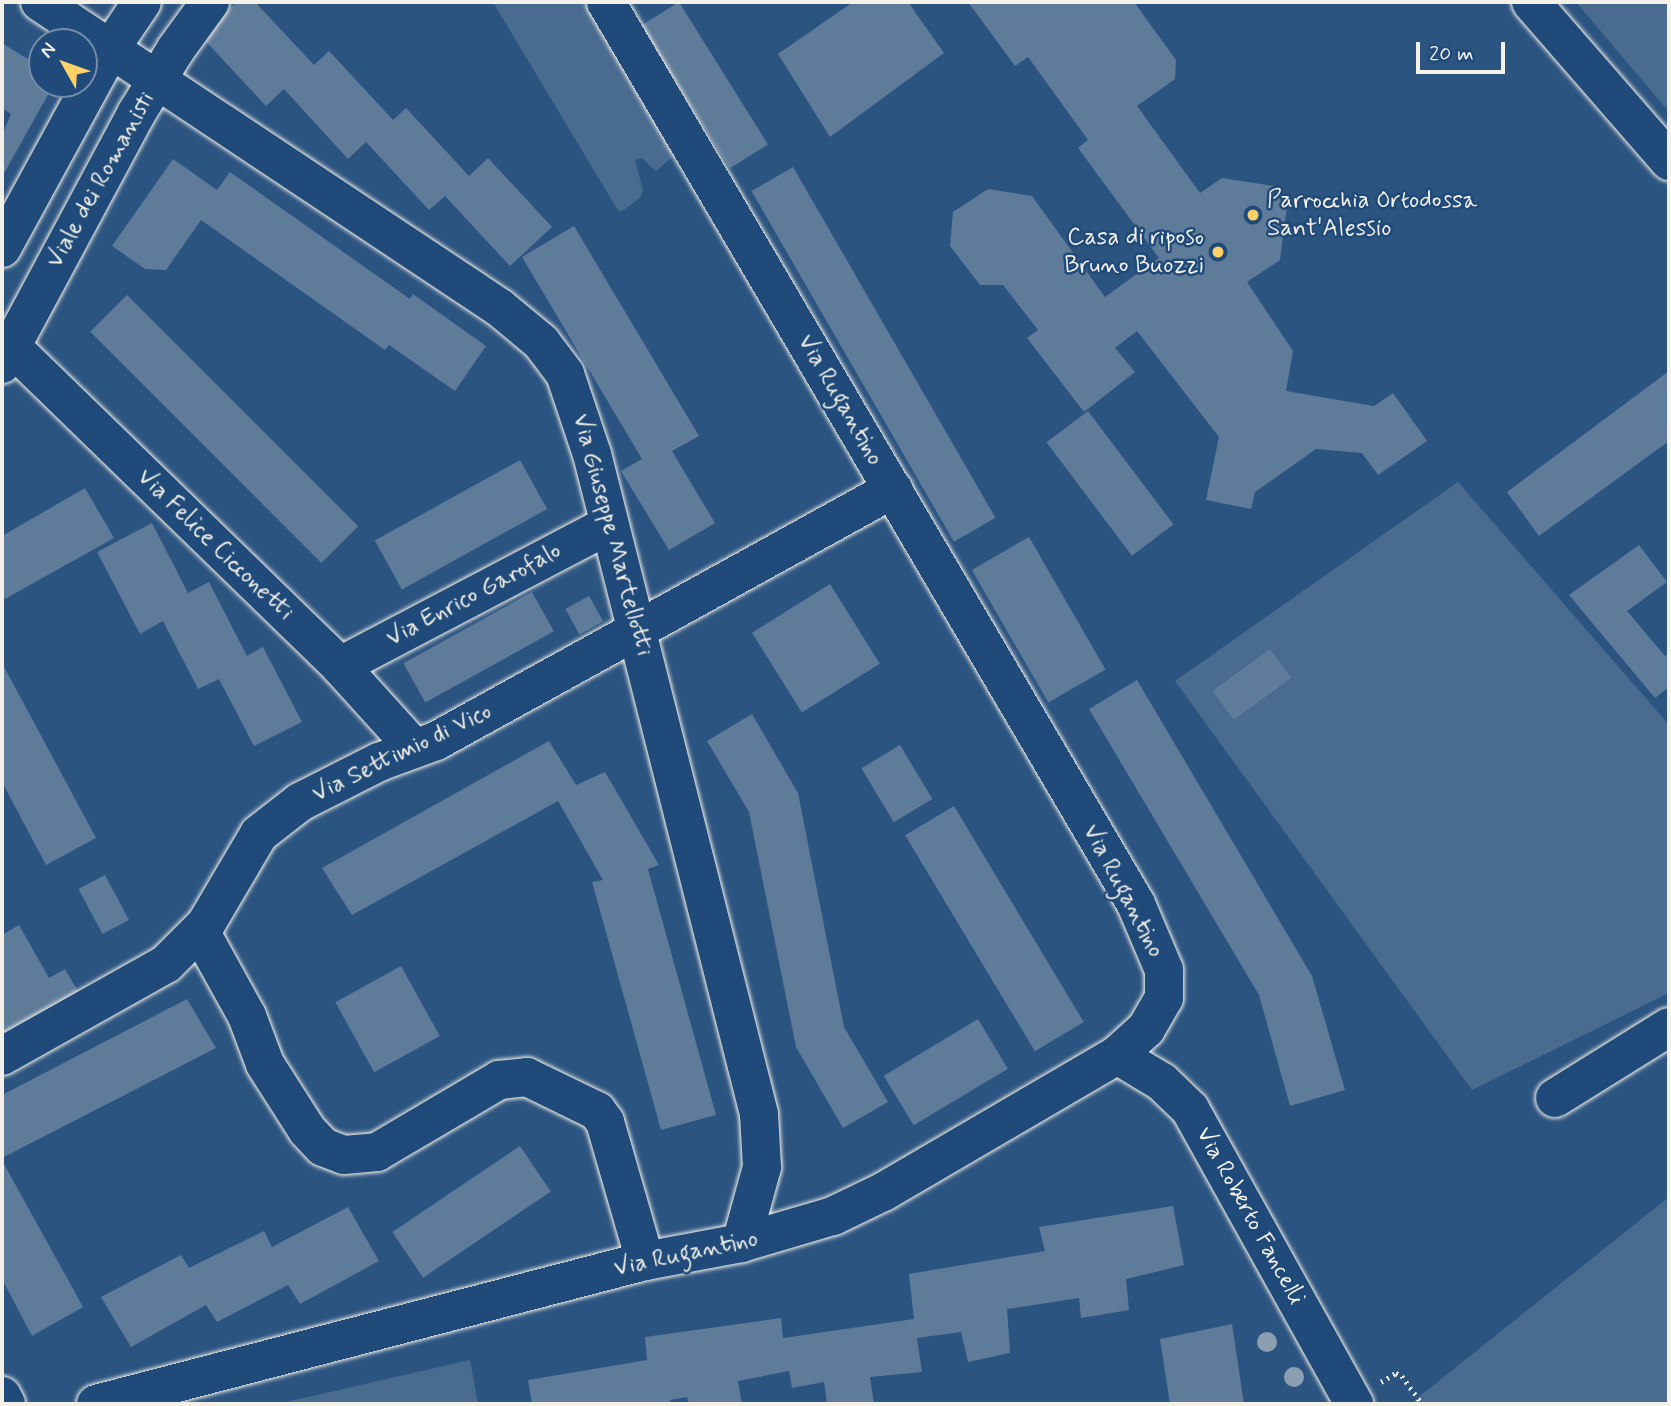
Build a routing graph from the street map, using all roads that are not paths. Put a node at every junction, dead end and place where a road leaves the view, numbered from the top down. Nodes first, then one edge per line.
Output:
1 (40, 2) edge
2 (142, 2) edge
3 (210, 2) edge
4 (606, 2) edge
5 (1531, 2) edge
6 (111, 48) junction
7 (157, 79) junction
8 (1669, 161) edge
9 (2, 248) edge
10 (6, 355) edge
11 (892, 489) junction
12 (608, 524) junction
13 (638, 631) junction
14 (341, 666) junction
15 (414, 748) junction
16 (200, 931) junction
17 (1669, 1027) edge
18 (1117, 1055) junction
19 (2, 1056) edge
20 (1555, 1098) dead end
21 (741, 1243) junction
22 (645, 1261) junction
23 (2, 1396) edge
24 (1352, 1402) edge
25 (6, 1404) edge
26 (96, 1404) edge

1 - 6 street, Via Giuseppe Martellotti
2 - 6 street
3 - 7 street, Viale dei Romanisti
4 - 11 street, Via Rugantino
5 - 8 street
6 - 7 street, Via Giuseppe Martellotti
6 - 9 street
7 - 10 street, Viale dei Romanisti
7 - 12 street, Via Giuseppe Martellotti
10 - 14 street, Via Felice Cicconetti
11 - 13 street, Via Settimio di Vico
11 - 18 street, Via Rugantino
12 - 13 street, Via Giuseppe Martellotti
12 - 14 street, Via Enrico Garofalo
13 - 15 street, Via Settimio di Vico
13 - 21 street, Via Giuseppe Martellotti
14 - 15 street, Via Felice Cicconetti
15 - 16 street, Via Settimio di Vico
16 - 19 street, Via Settimio di Vico
16 - 22 street
17 - 20 street
18 - 21 street, Via Rugantino
18 - 24 street, Via Roberto Fancelli
21 - 22 street, Via Rugantino
22 - 26 street, Via Rugantino
23 - 25 street

